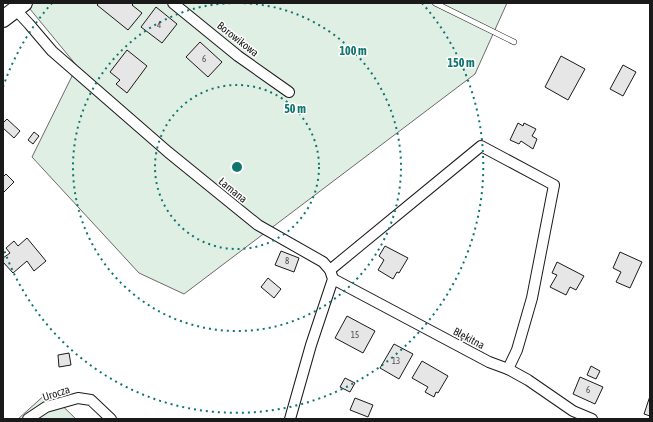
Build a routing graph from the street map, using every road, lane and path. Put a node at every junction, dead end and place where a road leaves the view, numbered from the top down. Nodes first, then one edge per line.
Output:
1 (173, 3) edge
2 (435, 3) edge
3 (14, 11) edge
4 (514, 42) dead end
5 (289, 92) dead end
6 (332, 274) junction
7 (508, 369) junction
8 (28, 419) edge
9 (110, 419) edge
10 (290, 419) edge
11 (592, 419) edge

1 - 5 street, Borowikowa
2 - 4 lane
3 - 6 street, Łamana
6 - 7 street, Błękitna
6 - 7 street
6 - 10 street
7 - 11 street, Błękitna
8 - 9 street, Urocza

